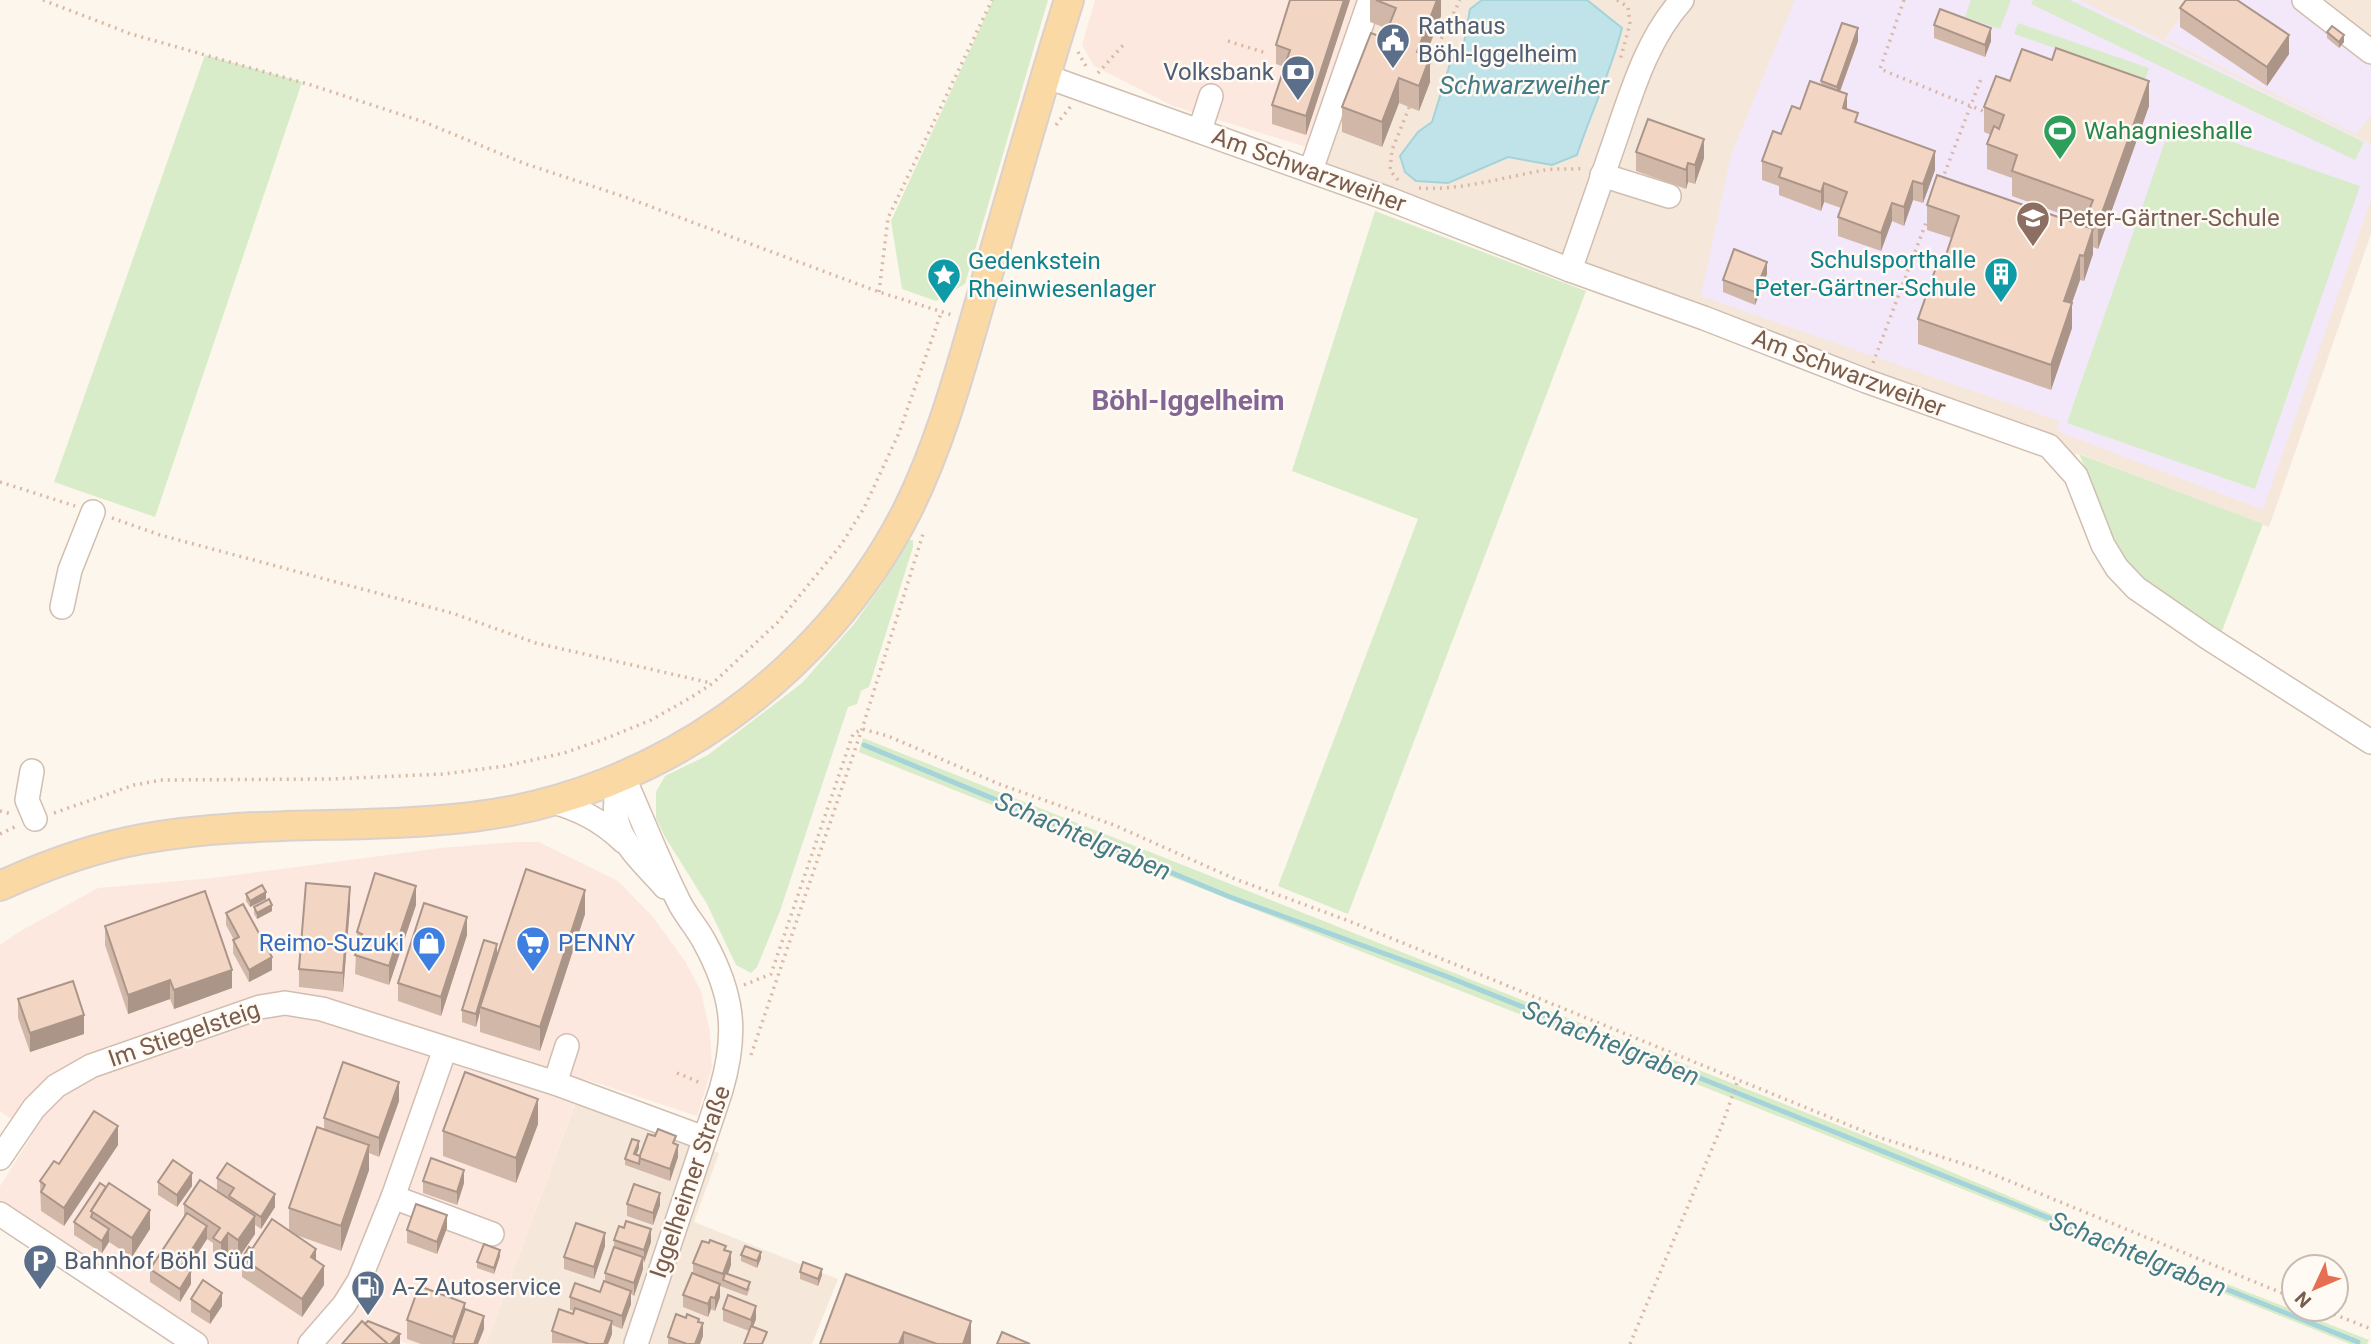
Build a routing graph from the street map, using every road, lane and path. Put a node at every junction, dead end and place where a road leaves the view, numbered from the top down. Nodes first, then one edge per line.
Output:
1 (43, 0) edge
2 (992, 0) edge
3 (1069, 0) edge
4 (1370, 0) edge
5 (1460, 0) edge
6 (1617, 0) edge
7 (1682, 0) edge
8 (1904, 0) edge
9 (2304, 0) edge
10 (1228, 41) dead end
11 (1126, 42) dead end
12 (1077, 49) dead end
13 (2371, 52) edge
14 (1266, 53) dead end
15 (1619, 65) dead end
16 (1427, 68) edge
17 (1045, 76) junction
18 (1082, 78) junction
19 (1981, 79) dead end
20 (1211, 96) dead end
21 (1413, 97) edge
22 (1971, 105) junction
23 (1991, 114) edge
24 (1055, 127) dead end
25 (1200, 130) junction
26 (1605, 169) junction
27 (1311, 170) junction
28 (1941, 184) edge
29 (1396, 192) junction
30 (1669, 196) dead end
31 (1931, 210) edge
32 (1570, 270) junction
33 (879, 292) junction
34 (941, 313) junction
35 (975, 320) junction
36 (1866, 381) junction
37 (0, 482) edge
38 (93, 512) junction
39 (927, 519) dead end
40 (62, 607) dead end
41 (713, 683) junction
42 (862, 729) junction
43 (2371, 742) edge
44 (32, 771) dead end
45 (623, 776) junction
46 (550, 801) junction
47 (35, 819) junction
48 (0, 834) edge
49 (625, 842) junction
50 (0, 886) edge
51 (681, 905) junction
52 (726, 992) junction
53 (567, 1046) dead end
54 (445, 1049) junction
55 (750, 1057) dead end
56 (1738, 1080) junction
57 (555, 1083) junction
58 (705, 1138) junction
59 (0, 1158) edge
60 (393, 1196) junction
61 (0, 1214) edge
62 (492, 1234) dead end
63 (2280, 1292) edge
64 (2350, 1321) edge
65 (2371, 1329) edge
66 (196, 1344) edge
67 (310, 1344) edge
68 (636, 1344) edge
69 (1630, 1344) edge

1 - 33 path
2 - 33 path
3 - 17 main road
4 - 27 street
5 - 16 path
6 - 15 path
7 - 26 street
8 - 22 path
9 - 13 street
10 - 14 path
11 - 18 path
12 - 18 path
17 - 18 street, Am Schwarzweiher
17 - 35 main road
18 - 24 path
18 - 25 street, Am Schwarzweiher
19 - 22 path
20 - 25 street
21 - 29 path
22 - 23 path
22 - 28 path
25 - 27 street, Am Schwarzweiher
26 - 29 path
26 - 30 street
26 - 32 street
27 - 29 street, Am Schwarzweiher
29 - 32 street, Am Schwarzweiher
31 - 36 path
32 - 36 street, Am Schwarzweiher
33 - 34 path
34 - 35 path
34 - 41 path
35 - 45 main road
36 - 43 street, Am Schwarzweiher
37 - 38 path
38 - 40 street
38 - 41 path
39 - 42 path
41 - 47 path
42 - 52 path
42 - 55 path
42 - 56 path
44 - 47 street
45 - 46 main road
45 - 49 street
45 - 51 street
46 - 49 street
46 - 50 main road
47 - 48 path
49 - 51 street
51 - 52 street, Iggelheimer Straße
52 - 58 street, Iggelheimer Straße
53 - 57 street
54 - 57 street, Im Stiegelsteig
54 - 59 street, Im Stiegelsteig
54 - 60 street
56 - 63 path
56 - 69 path
57 - 58 street, Im Stiegelsteig
58 - 68 street, Iggelheimer Straße
60 - 62 street
60 - 67 street
61 - 66 street
64 - 65 path

